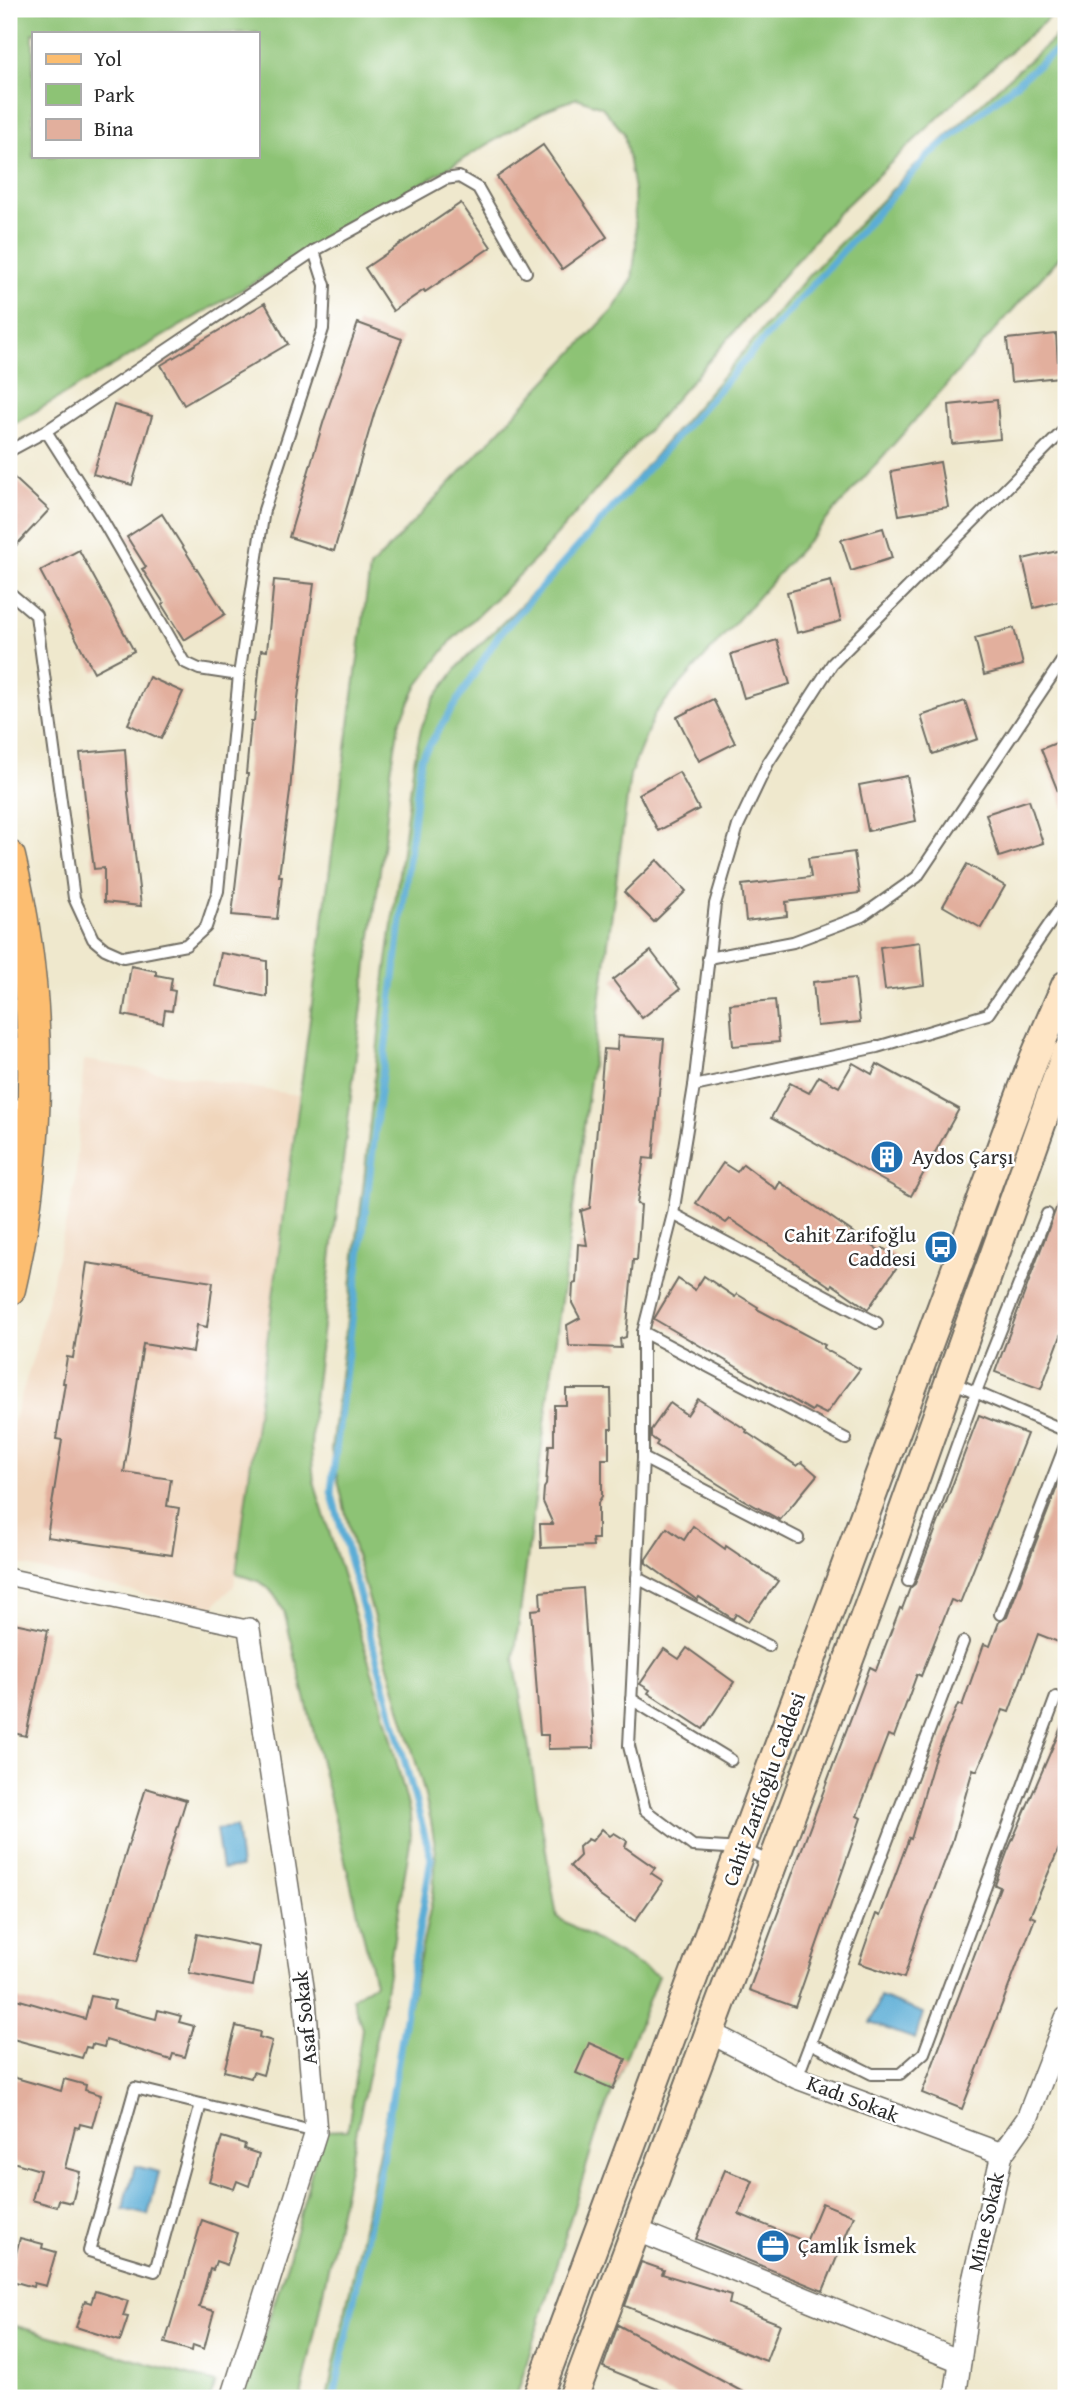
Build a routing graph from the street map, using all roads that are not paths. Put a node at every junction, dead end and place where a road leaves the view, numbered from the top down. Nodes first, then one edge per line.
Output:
1 (314, 251) junction
2 (526, 272) dead end
3 (1066, 428) edge
4 (46, 431) junction
5 (9, 451) edge
6 (9, 592) edge
7 (1066, 655) edge
8 (239, 675) junction
9 (9, 857) edge
10 (1066, 900) edge
11 (708, 958) junction
12 (1066, 985) edge
13 (1066, 1054) edge
14 (1061, 1083) edge
15 (694, 1086) junction
16 (21, 1110) edge
17 (673, 1214) junction
18 (1047, 1214) dead end
19 (9, 1289) edge
20 (877, 1324) dead end
21 (643, 1332) junction
22 (949, 1381) junction
23 (976, 1392) junction
24 (1066, 1431) edge
25 (846, 1439) dead end
26 (1066, 1443) edge
27 (643, 1458) junction
28 (798, 1538) dead end
29 (9, 1577) edge
30 (637, 1578) junction
31 (908, 1581) dead end
32 (1000, 1614) dead end
33 (249, 1629) joint
34 (963, 1642) dead end
35 (769, 1646) dead end
36 (1056, 1697) dead end
37 (631, 1699) junction
38 (731, 1760) dead end
39 (743, 1849) junction
40 (773, 1863) junction
41 (1066, 2018) edge
42 (709, 2032) junction
43 (810, 2043) junction
44 (797, 2078) junction
45 (201, 2104) junction
46 (316, 2132) junction
47 (1002, 2154) junction
48 (636, 2230) junction
49 (960, 2361) junction
50 (232, 2398) edge
51 (537, 2398) edge
52 (573, 2398) edge
53 (956, 2398) edge

1 - 2 lane
1 - 4 lane
1 - 8 lane
3 - 11 lane
4 - 5 lane
4 - 8 lane
6 - 8 lane
7 - 11 lane
9 - 16 main road
10 - 15 lane
11 - 15 lane
12 - 39 main road, Cahit Zarifoğlu Caddesi
13 - 14 main road, Cahit Zarifoğlu Caddesi
14 - 22 main road, Cahit Zarifoğlu Caddesi
15 - 17 lane
16 - 19 main road
17 - 20 lane
17 - 21 lane
18 - 23 lane
21 - 25 lane
21 - 27 lane
22 - 23 lane
22 - 40 main road, Cahit Zarifoğlu Caddesi
23 - 24 lane
23 - 31 lane
26 - 32 lane
27 - 28 lane
27 - 30 lane
29 - 33 street
30 - 35 lane
30 - 37 lane
33 - 46 street, Asaf Sokak
34 - 43 lane
36 - 43 lane
37 - 38 lane
37 - 39 lane
39 - 40 lane
39 - 51 main road, Cahit Zarifoğlu Caddesi
40 - 42 main road, Cahit Zarifoğlu Caddesi
41 - 47 street, Mine Sokak
42 - 44 street, Kadı Sokak
42 - 48 main road, Cahit Zarifoğlu Caddesi
43 - 44 lane
44 - 47 street, Kadı Sokak
45 - 45 lane
45 - 46 lane
46 - 50 street, Asaf Sokak
47 - 49 street, Mine Sokak
48 - 49 street
48 - 52 main road, Cahit Zarifoğlu Caddesi
49 - 53 street, Mine Sokak

